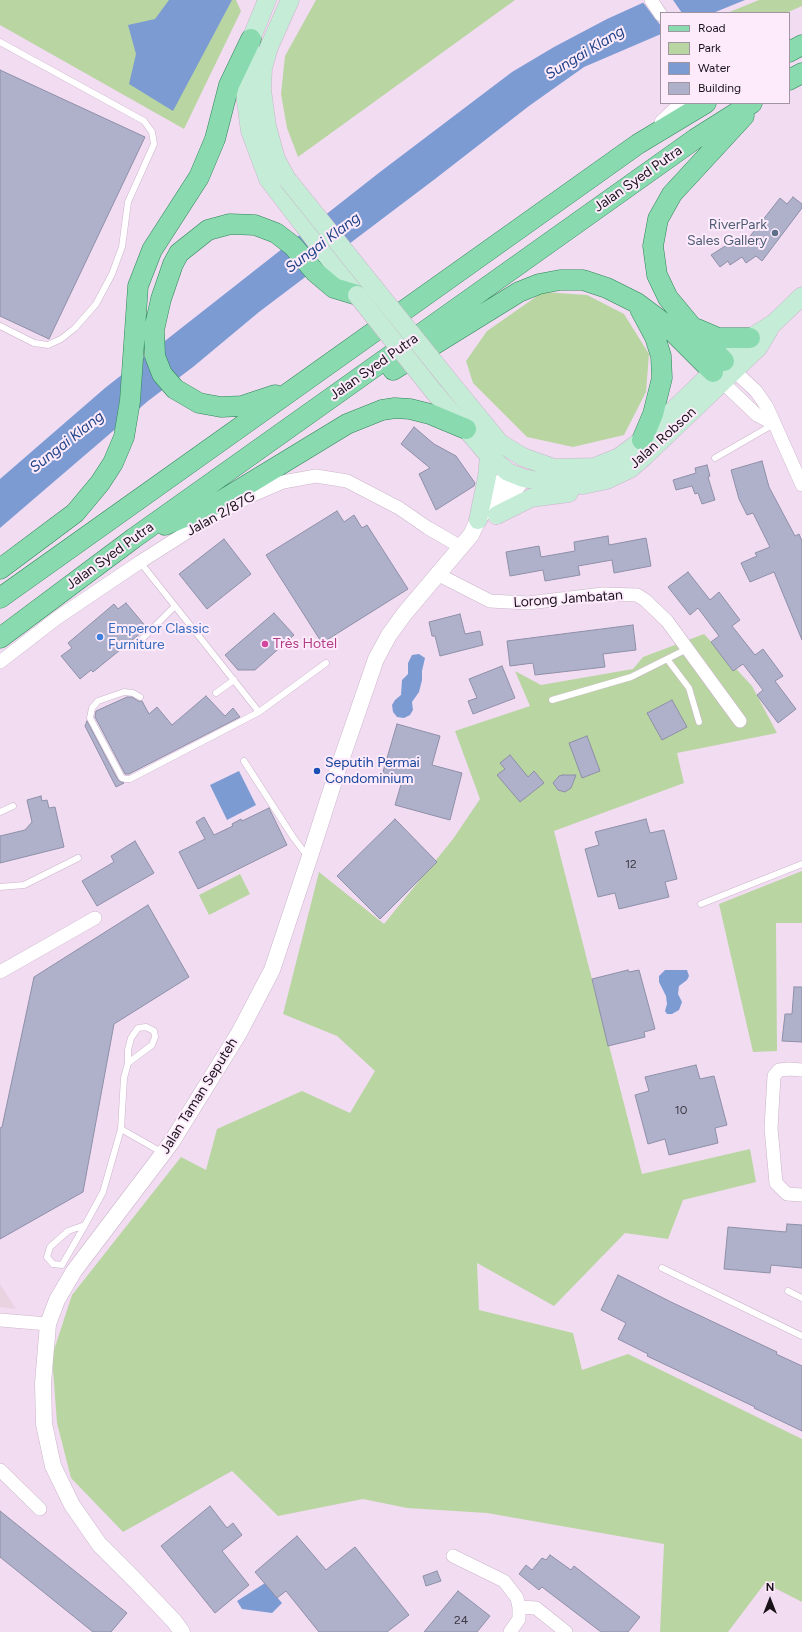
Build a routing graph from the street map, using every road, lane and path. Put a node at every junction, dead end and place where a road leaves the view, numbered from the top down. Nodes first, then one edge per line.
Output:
1 (267, 0) edge
2 (290, 0) edge
3 (651, 0) edge
4 (660, 14) edge
5 (251, 39) junction
6 (0, 42) edge
7 (802, 73) edge
8 (790, 79) edge
9 (680, 104) edge
10 (704, 104) edge
11 (750, 104) edge
12 (755, 104) edge
13 (638, 144) junction
14 (280, 182) junction
15 (357, 295) junction
16 (802, 296) edge
17 (637, 303) junction
18 (774, 323) junction
19 (0, 326) edge
20 (693, 328) junction
21 (750, 338) junction
22 (724, 372) junction
23 (292, 390) junction
24 (774, 424) junction
25 (466, 429) junction
26 (642, 440) junction
27 (494, 450) junction
28 (715, 458) dead end
29 (232, 468) junction
30 (554, 468) junction
31 (517, 472) junction
32 (608, 480) junction
33 (802, 484) edge
34 (497, 515) junction
35 (470, 534) junction
36 (134, 538) junction
37 (140, 562) junction
38 (0, 569) edge
39 (439, 575) junction
40 (0, 598) edge
41 (175, 606) junction
42 (0, 638) edge
43 (138, 643) dead end
44 (687, 649) junction
45 (666, 659) junction
46 (0, 662) edge
47 (326, 663) dead end
48 (234, 680) junction
49 (216, 693) dead end
50 (140, 697) dead end
51 (552, 700) dead end
52 (259, 712) junction
53 (740, 721) dead end
54 (699, 722) dead end
55 (244, 761) dead end
56 (12, 806) dead end
57 (0, 812) edge
58 (78, 858) dead end
59 (309, 858) junction
60 (802, 864) edge
61 (0, 886) edge
62 (701, 904) dead end
63 (95, 918) dead end
64 (0, 972) edge
65 (128, 1063) junction
66 (802, 1070) edge
67 (121, 1129) junction
68 (164, 1153) junction
69 (802, 1196) edge
70 (85, 1225) junction
71 (662, 1268) dead end
72 (788, 1290) dead end
73 (802, 1298) edge
74 (0, 1320) edge
75 (48, 1324) junction
76 (802, 1336) edge
77 (0, 1470) edge
78 (40, 1508) dead end
79 (453, 1556) dead end
80 (519, 1607) junction
81 (182, 1632) edge
82 (510, 1632) edge
83 (566, 1632) edge

1 - 5 main road
2 - 14 main road
3 - 4 street
5 - 14 main road
5 - 38 main road
6 - 19 lane
7 - 8 main road
9 - 13 street
10 - 13 main road, Jalan Syed Putra
11 - 29 main road, Jalan Syed Putra
12 - 20 main road
13 - 23 main road, Jalan Syed Putra
14 - 15 main road, Jalan Robson
14 - 27 main road, Jalan Robson, bridge
15 - 23 main road
15 - 25 main road, Jalan Robson, bridge
16 - 18 main road, Jalan Robson
17 - 22 main road
17 - 26 main road
17 - 29 main road
18 - 21 main road, Jalan Robson
18 - 22 main road, Jalan Robson
20 - 21 main road
20 - 22 main road
21 - 22 main road, Jalan Robson
22 - 24 street
22 - 26 main road, Jalan Robson
22 - 32 main road, Jalan Robson
23 - 40 main road, Jalan Syed Putra
24 - 28 lane
24 - 33 street
25 - 27 main road, Jalan Robson
25 - 36 main road
26 - 30 main road, Jalan Robson
27 - 30 main road, Jalan Robson
27 - 31 main road, Jalan Robson
27 - 35 main road
29 - 36 main road, Jalan Syed Putra
30 - 31 main road
31 - 32 main road, Jalan Robson
31 - 34 street, Jalan Taman Seputeh
31 - 35 street, Jalan Taman Seputeh
32 - 34 main road
34 - 35 street, Jalan Taman Seputeh
35 - 37 street, Jalan 2/87G
35 - 39 street, Jalan Taman Seputeh
36 - 42 main road, Jalan Syed Putra
37 - 41 lane
37 - 46 street, Jalan 2/87G
39 - 44 street, Lorong Jambatan
39 - 59 street, Jalan Taman Seputeh
41 - 43 lane
41 - 48 lane
44 - 45 lane
44 - 53 street, Lorong Jambatan
45 - 51 lane
45 - 54 lane
47 - 52 lane
48 - 49 lane
48 - 52 lane
50 - 52 lane
55 - 59 lane
56 - 57 lane
58 - 61 lane
59 - 68 street, Jalan Taman Seputeh
60 - 62 lane
63 - 64 street
65 - 65 lane
65 - 67 lane
66 - 69 street
67 - 68 lane
67 - 70 lane
68 - 75 street, Jalan Taman Seputeh
70 - 70 lane
71 - 76 lane
72 - 73 lane
74 - 75 street
75 - 81 street, Jalan Taman Seputeh
77 - 78 street
79 - 80 street
80 - 82 street
80 - 83 street

